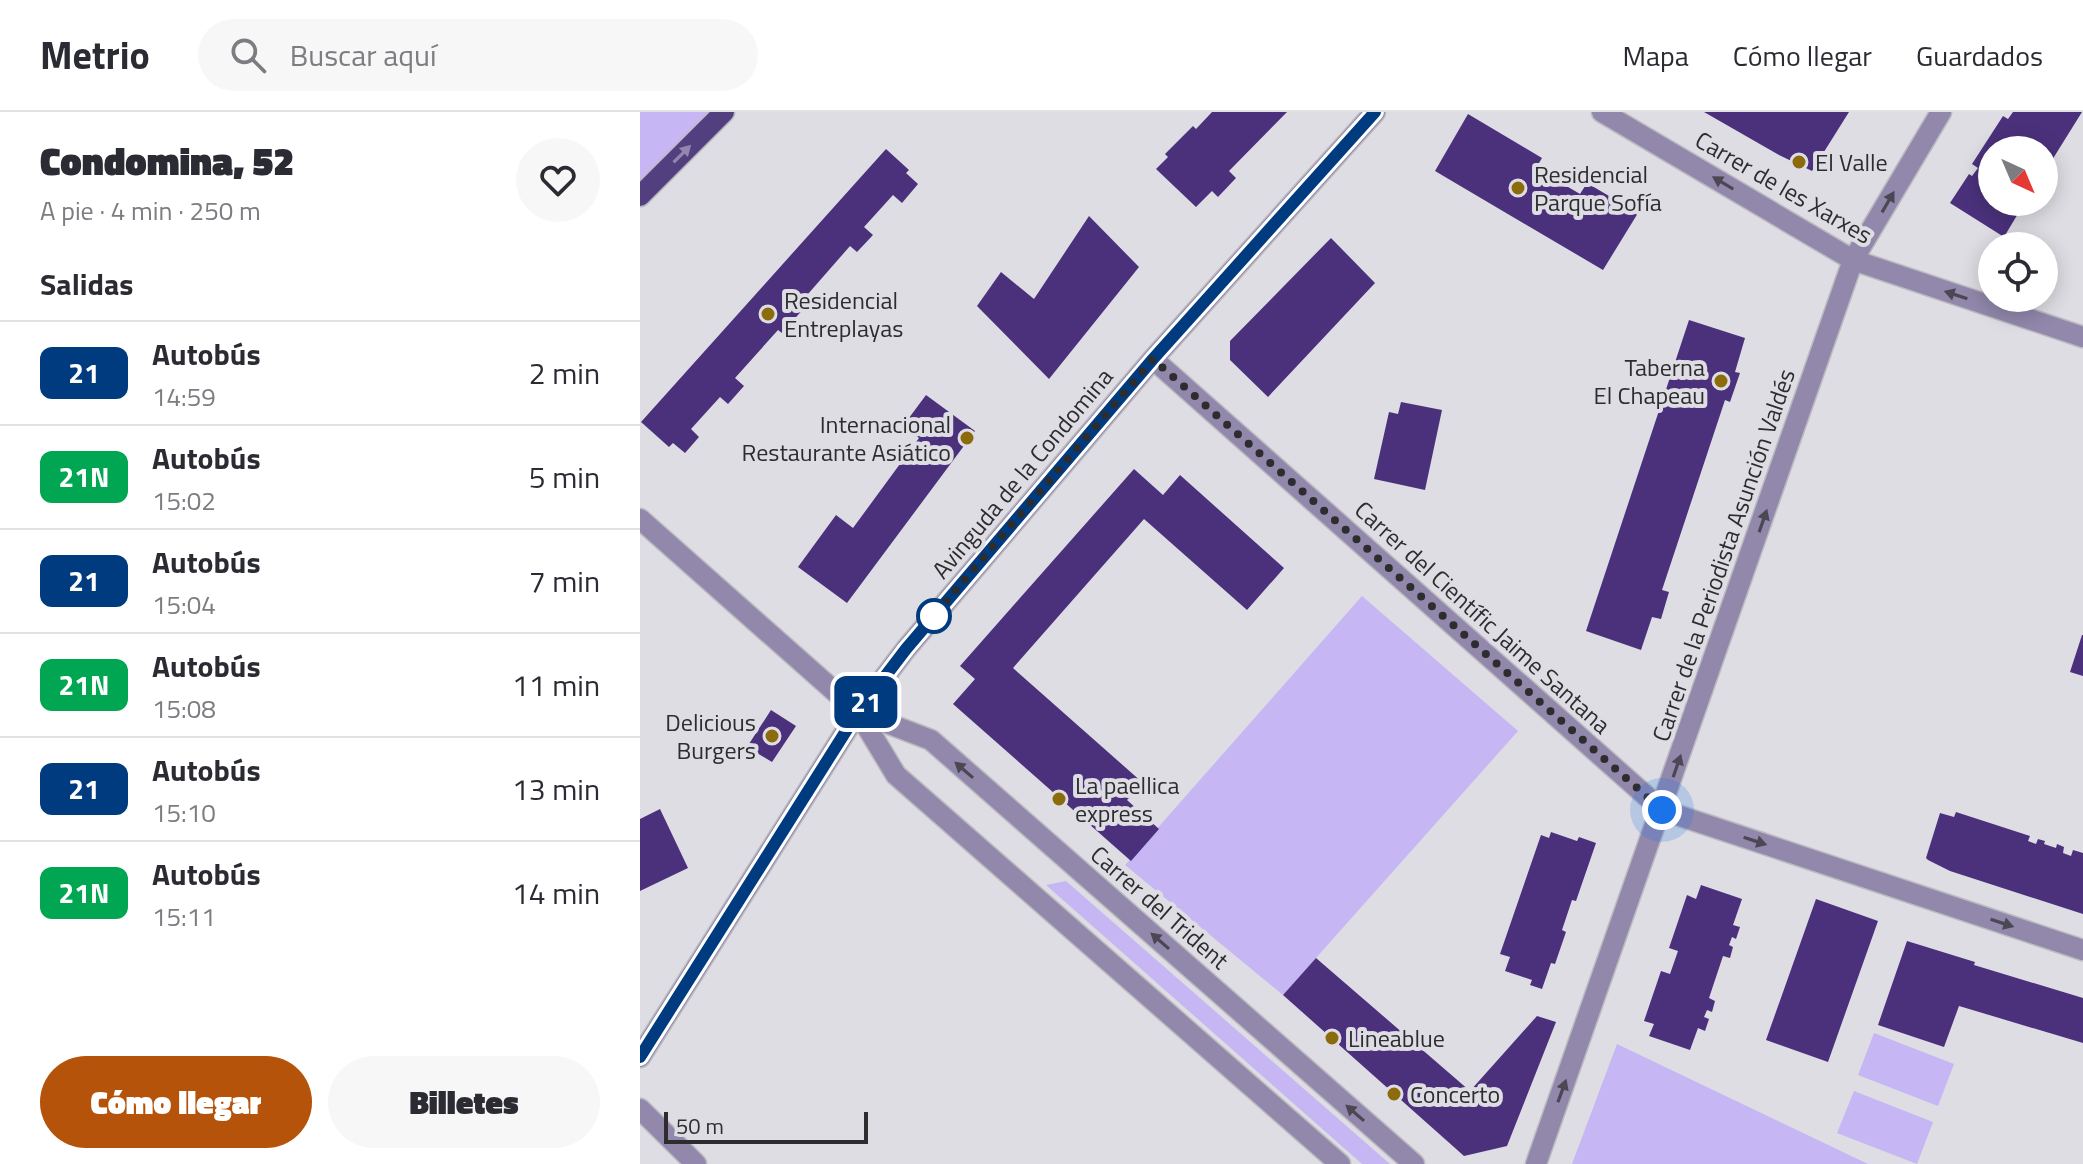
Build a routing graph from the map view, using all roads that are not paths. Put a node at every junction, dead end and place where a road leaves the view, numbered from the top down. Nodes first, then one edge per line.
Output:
1 (724, 112) edge
2 (1375, 112) edge
3 (1602, 112) edge
4 (1941, 112) edge
5 (640, 196) edge
6 (1853, 260) junction
7 (2083, 337) edge
8 (1153, 359) junction
9 (640, 519) edge
10 (858, 712) junction
11 (1662, 810) junction
12 (2083, 950) edge
13 (640, 1057) edge
14 (640, 1109) edge
15 (696, 1164) edge
16 (1340, 1164) edge
17 (1414, 1164) edge
18 (1536, 1164) edge

5 -> 1 main road
2 - 8 street, Avinguda de la Condomina
6 -> 3 street, Carrer de les Xarxes
6 -> 4 street, Carrer de la Periodista Asunción Valdés
7 -> 6 street, Carrer de les Xarxes
11 -> 6 street, Carrer de la Periodista Asunción Valdés
8 - 10 street, Avinguda de la Condomina
8 - 11 street, Carrer del Científic Jaime Santana
9 - 10 street, Carrer del Trident
10 - 13 street, Avinguda de la Condomina
10 - 16 street, Carrer del Trident
17 -> 10 street, Carrer del Trident
11 -> 12 street, Carrer del Científic Jaime Santana
18 -> 11 street, Carrer de la Periodista Asunción Valdés
14 - 15 street

